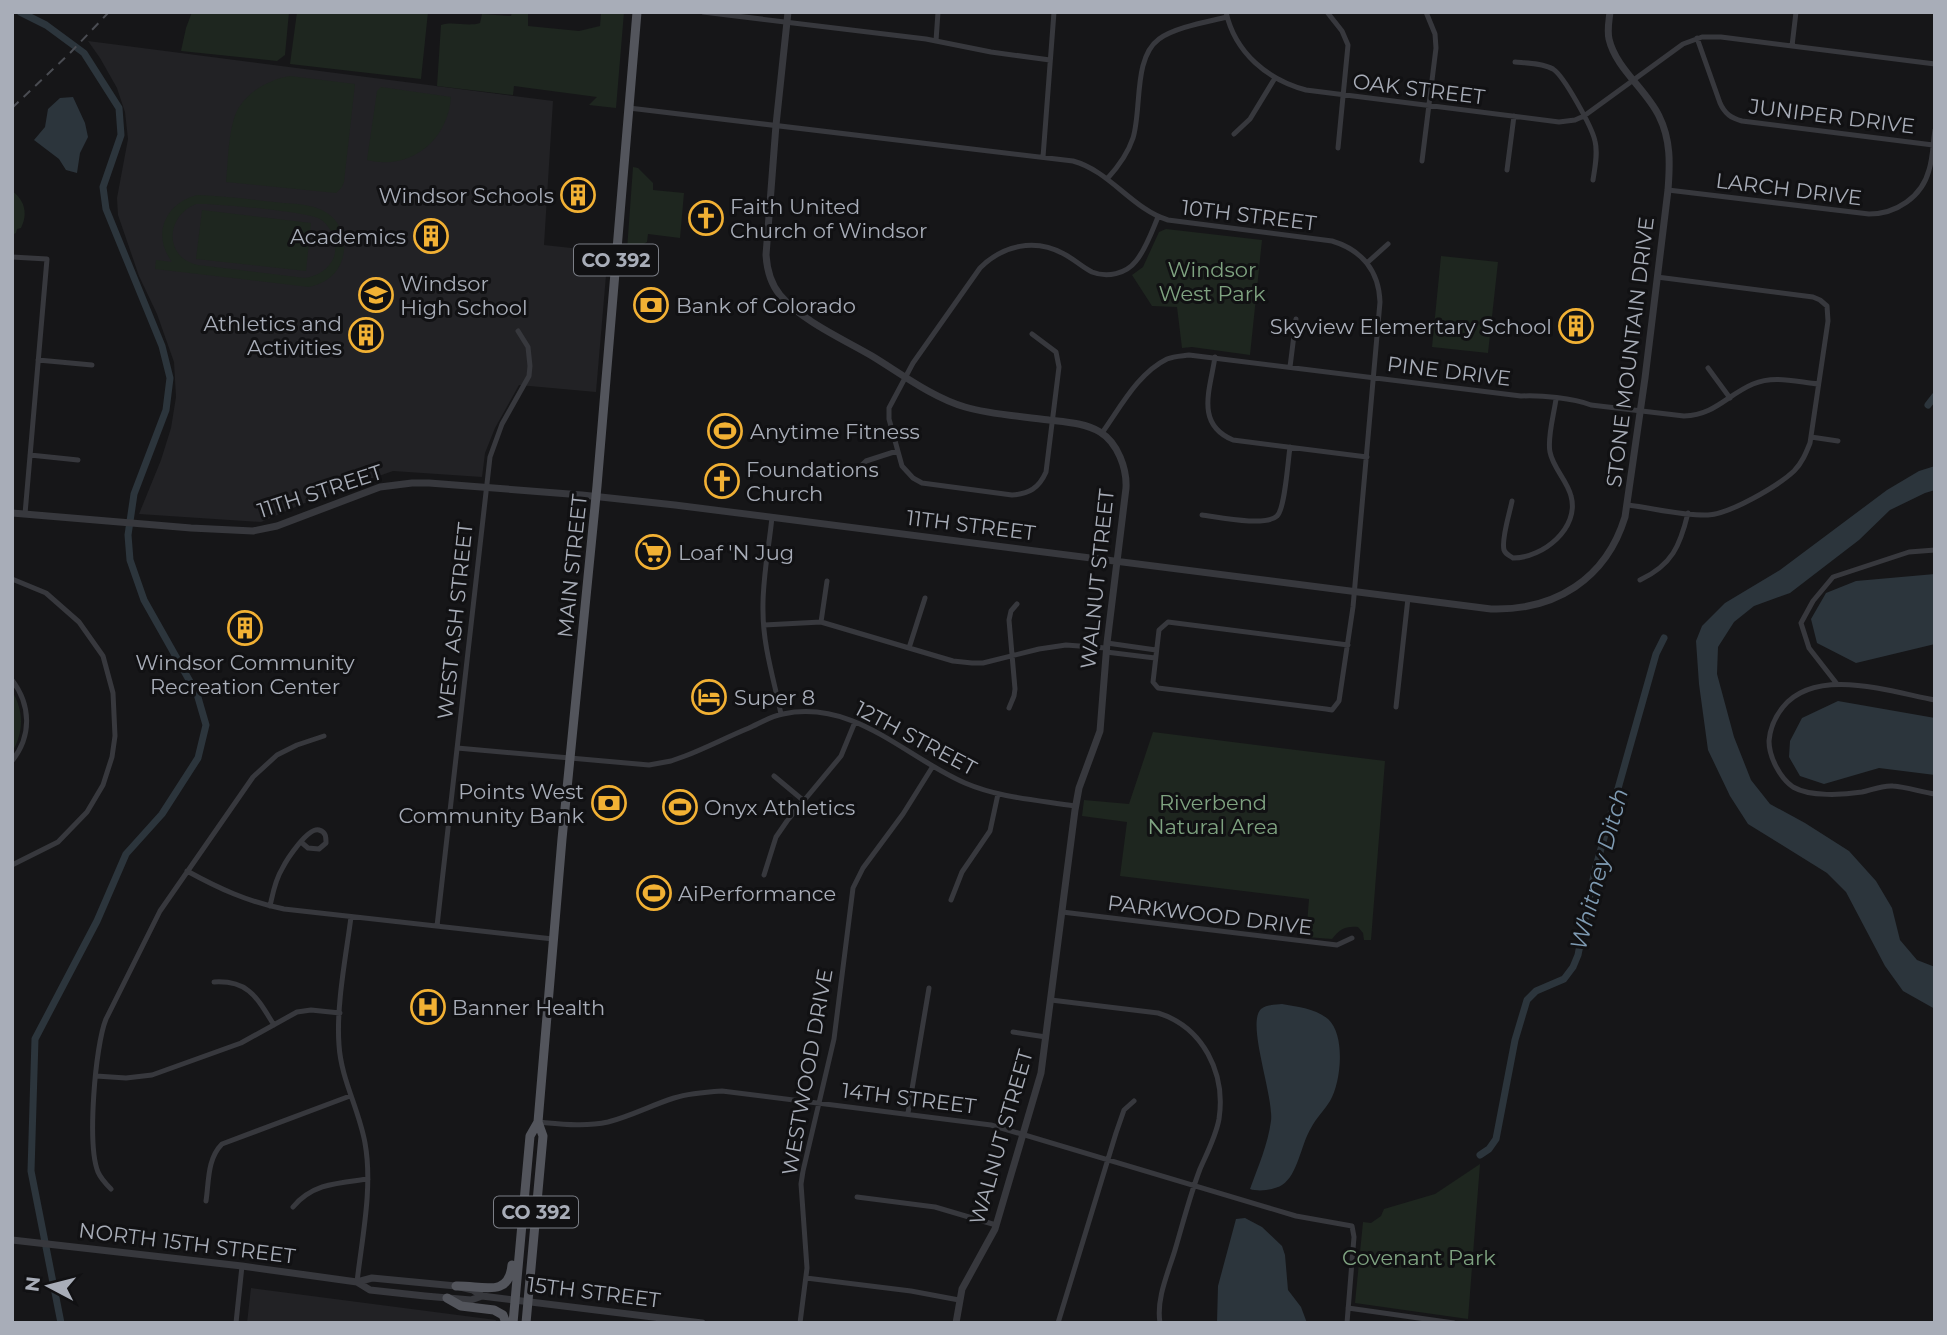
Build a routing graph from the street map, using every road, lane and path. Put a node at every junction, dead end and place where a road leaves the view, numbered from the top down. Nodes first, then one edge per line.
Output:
1 (637, 12) edge
2 (703, 12) edge
3 (788, 12) edge
4 (938, 12) edge
5 (1054, 12) edge
6 (1327, 12) edge
7 (1426, 12) edge
8 (1610, 12) edge
9 (1796, 12) edge
10 (1226, 14) edge
11 (787, 23) junction
12 (1698, 38) junction
13 (936, 41) junction
14 (1791, 46) junction
15 (1050, 60) junction
16 (1515, 62) dead end
17 (1935, 64) edge
18 (1275, 78) junction
19 (1634, 80) junction
20 (1343, 95) junction
21 (1428, 106) junction
22 (629, 108) junction
23 (1514, 116) junction
24 (1584, 116) junction
25 (776, 125) junction
26 (1935, 130) edge
27 (1234, 134) dead end
28 (1933, 145) junction
29 (1338, 148) dead end
30 (1043, 157) junction
31 (1422, 161) dead end
32 (1507, 170) dead end
33 (1107, 179) junction
34 (1593, 180) dead end
35 (1668, 190) junction
36 (1158, 217) junction
37 (1388, 244) dead end
38 (12, 257) edge
39 (1368, 262) junction
40 (1657, 277) junction
41 (1834, 299) dead end
42 (1827, 306) junction
43 (1296, 319) dead end
44 (519, 331) dead end
45 (1032, 334) dead end
46 (1215, 357) junction
47 (38, 360) junction
48 (92, 365) dead end
49 (1290, 367) junction
50 (1708, 368) dead end
51 (905, 376) junction
52 (1374, 378) junction
53 (1818, 384) junction
54 (1730, 398) junction
55 (1556, 399) junction
56 (1640, 411) junction
57 (1053, 420) junction
58 (1101, 433) junction
59 (1811, 437) junction
60 (1838, 441) dead end
61 (1290, 447) junction
62 (897, 451) junction
63 (30, 455) junction
64 (1367, 457) junction
65 (78, 460) dead end
66 (851, 475) dead end
67 (486, 488) junction
68 (596, 497) junction
69 (1512, 501) dead end
70 (1628, 505) junction
71 (12, 513) edge
72 (1688, 513) junction
73 (25, 514) junction
74 (1202, 515) dead end
75 (772, 517) junction
76 (1275, 518) junction
77 (1280, 525) dead end
78 (1935, 550) edge
79 (1116, 561) junction
80 (12, 579) edge
81 (1640, 580) dead end
82 (827, 581) dead end
83 (1355, 591) junction
84 (925, 598) dead end
85 (1408, 598) junction
86 (1017, 604) dead end
87 (1471, 606) joint
88 (1158, 619) dead end
89 (821, 622) junction
90 (764, 625) junction
91 (1163, 625) junction
92 (1348, 645) junction
93 (909, 648) junction
94 (1106, 648) junction
95 (1156, 650) junction
96 (1012, 656) junction
97 (1155, 658) junction
98 (12, 680) edge
99 (1837, 684) junction
100 (1154, 685) junction
101 (1148, 690) dead end
102 (1935, 700) edge
103 (1336, 707) junction
104 (1396, 707) dead end
105 (1009, 708) dead end
106 (781, 714) junction
107 (1343, 715) dead end
108 (855, 722) junction
109 (324, 736) dead end
110 (457, 748) junction
111 (570, 759) junction
112 (12, 761) edge
113 (933, 766) junction
114 (774, 776) dead end
115 (998, 794) junction
116 (1935, 794) edge
117 (804, 801) junction
118 (1075, 806) junction
119 (301, 842) junction
120 (12, 865) edge
121 (187, 871) junction
122 (764, 875) dead end
123 (951, 900) dead end
124 (270, 906) junction
125 (1062, 912) junction
126 (351, 916) junction
127 (437, 926) junction
128 (1352, 938) dead end
129 (553, 939) junction
130 (214, 982) dead end
131 (929, 988) dead end
132 (1051, 1000) junction
133 (340, 1013) junction
134 (274, 1025) junction
135 (1013, 1032) dead end
136 (1046, 1037) junction
137 (96, 1076) junction
138 (350, 1096) junction
139 (1134, 1101) dead end
140 (819, 1103) junction
141 (908, 1114) junction
142 (538, 1122) junction
143 (1023, 1134) junction
144 (1108, 1160) junction
145 (368, 1179) junction
146 (1195, 1185) junction
147 (111, 1189) dead end
148 (858, 1197) dead end
149 (206, 1201) dead end
150 (293, 1207) dead end
151 (523, 1212) junction
152 (996, 1225) junction
153 (12, 1240) edge
154 (243, 1266) junction
155 (806, 1279) junction
156 (357, 1282) junction
157 (401, 1282) joint
158 (456, 1286) junction
159 (398, 1293) joint
160 (482, 1296) junction
161 (447, 1298) junction
162 (515, 1300) junction
163 (959, 1300) junction
164 (528, 1302) junction
165 (1348, 1308) junction
166 (236, 1323) edge
167 (506, 1323) edge
168 (513, 1323) edge
169 (526, 1323) edge
170 (702, 1323) edge
171 (800, 1323) edge
172 (956, 1323) edge
173 (1058, 1323) edge
174 (1160, 1323) edge
175 (1347, 1323) edge
176 (1454, 1323) edge

1 - 22 main road, MAIN STREET / CO 392
2 - 11 street
3 - 11 street
4 - 13 street
5 - 15 street
6 - 20 street
7 - 21 street
8 - 19 street, STONE MOUNTAIN DRIVE
9 - 14 street
10 - 18 street, OAK STREET
10 - 33 street
11 - 13 street
11 - 25 street
12 - 14 street
12 - 19 street, OAK STREET
12 - 28 street, JUNIPER DRIVE
13 - 15 street
14 - 17 street
15 - 30 street
16 - 24 street
18 - 20 street, OAK STREET
18 - 27 street
19 - 24 street, OAK STREET
19 - 35 street, STONE MOUNTAIN DRIVE
20 - 21 street, OAK STREET
20 - 29 street
21 - 23 street, OAK STREET
21 - 31 street
22 - 25 street, 10TH STREET
22 - 68 main road, MAIN STREET / CO 392
23 - 24 street, OAK STREET
23 - 32 street
24 - 34 street
25 - 30 street, 10TH STREET
25 - 51 street
26 - 28 street, LARCH DRIVE
28 - 35 street, LARCH DRIVE
30 - 33 street, 10TH STREET
33 - 36 street, 10TH STREET
35 - 40 street, STONE MOUNTAIN DRIVE
36 - 39 street, 10TH STREET
36 - 51 street
37 - 39 street
38 - 47 street
39 - 52 street
40 - 42 street
40 - 56 street, STONE MOUNTAIN DRIVE
41 - 42 street
42 - 53 street
43 - 49 street
44 - 67 street, WEST ASH STREET
45 - 57 street
46 - 49 street, PINE DRIVE
46 - 58 street, PINE DRIVE
46 - 61 street
47 - 48 street
47 - 63 street
49 - 52 street, PINE DRIVE
50 - 54 street
51 - 57 street
51 - 62 street
52 - 55 street, PINE DRIVE
52 - 64 street
53 - 54 street, PINE DRIVE
53 - 59 street
54 - 56 street, PINE DRIVE
55 - 56 street, PINE DRIVE
55 - 69 street
56 - 70 street, STONE MOUNTAIN DRIVE
57 - 58 street
57 - 62 street
58 - 79 street, WALNUT STREET
59 - 60 street
59 - 72 street
61 - 64 street
61 - 76 street
62 - 66 street
63 - 65 street
63 - 73 street
64 - 83 street
67 - 68 street, 11TH STREET
67 - 73 street, 11TH STREET
67 - 110 street, WEST ASH STREET
68 - 75 street, 11TH STREET
68 - 111 main road, MAIN STREET / CO 392
70 - 72 street
70 - 87 street, STONE MOUNTAIN DRIVE
71 - 73 street, 11TH STREET
72 - 81 street
74 - 76 street
75 - 79 street, 11TH STREET
75 - 90 street
76 - 77 street
78 - 99 street
79 - 83 street, 11TH STREET
79 - 94 street, WALNUT STREET
80 - 120 street
82 - 89 street
83 - 85 street, 11TH STREET
83 - 92 street
84 - 93 street
85 - 87 street, 11TH STREET
85 - 104 street
86 - 96 street
88 - 91 street
89 - 90 street
89 - 93 street
90 - 106 street
91 - 92 street
91 - 95 street
92 - 103 street
93 - 96 street
94 - 95 street
94 - 96 street
94 - 97 street
94 - 118 street, WALNUT STREET
95 - 97 street
96 - 105 street
97 - 100 street
98 - 112 street
99 - 102 street
99 - 116 street
100 - 101 street
100 - 103 street
103 - 107 street
106 - 108 street, 12TH STREET
106 - 111 street, 12TH STREET
108 - 113 street, 12TH STREET
108 - 117 street
109 - 121 street
110 - 111 street, 12TH STREET
110 - 127 street, WEST ASH STREET
111 - 129 main road, MAIN STREET / CO 392
113 - 115 street, 12TH STREET
113 - 140 street, WESTWOOD DRIVE
114 - 117 street
115 - 118 street, 12TH STREET
115 - 123 street
117 - 122 street
118 - 125 street, WALNUT STREET
119 - 119 street
119 - 124 street
121 - 124 street
121 - 137 street
124 - 126 street
125 - 128 street, PARKWOOD DRIVE
125 - 132 street, WALNUT STREET
126 - 127 street
126 - 133 street
127 - 129 street
129 - 142 main road, MAIN STREET / CO 392
130 - 134 street
131 - 141 street
132 - 136 street, WALNUT STREET
132 - 146 street
133 - 134 street
133 - 138 street
134 - 137 street
135 - 136 street, WALNUT STREET
136 - 143 street, WALNUT STREET
137 - 147 street
138 - 145 street
138 - 149 street
139 - 144 street
140 - 141 street, 14TH STREET
140 - 142 street, 14TH STREET
140 - 155 street, WESTWOOD DRIVE
141 - 143 street, 14TH STREET
142 - 151 main road, MAIN STREET / CO 392
142 - 164 main road, MAIN STREET / CO 392
143 - 144 street, 14TH STREET
143 - 152 street, WALNUT STREET
144 - 146 street, 14TH STREET
144 - 173 street
145 - 150 street
145 - 156 street
146 - 165 street, 14TH STREET
146 - 174 street
148 - 152 street
151 - 158 main road
151 - 162 main road, MAIN STREET / CO 392
152 - 163 street, WALNUT STREET
153 - 154 street, NORTH 15TH STREET
154 - 156 street, NORTH 15TH STREET
154 - 166 street
155 - 163 street
155 - 171 street, WESTWOOD DRIVE
156 - 157 street, NORTH 15TH STREET
156 - 159 street, NORTH 15TH STREET
157 - 158 street, 15TH STREET
158 - 160 street, 15TH STREET
159 - 161 street, 15TH STREET
160 - 161 street, 15TH STREET
160 - 162 street, 15TH STREET
161 - 167 main road
162 - 164 street, 15TH STREET
162 - 168 main road, MAIN STREET / CO 392
163 - 172 street, WALNUT STREET
164 - 169 main road, MAIN STREET / CO 392
164 - 170 street, 15TH STREET
165 - 175 street
165 - 176 street

